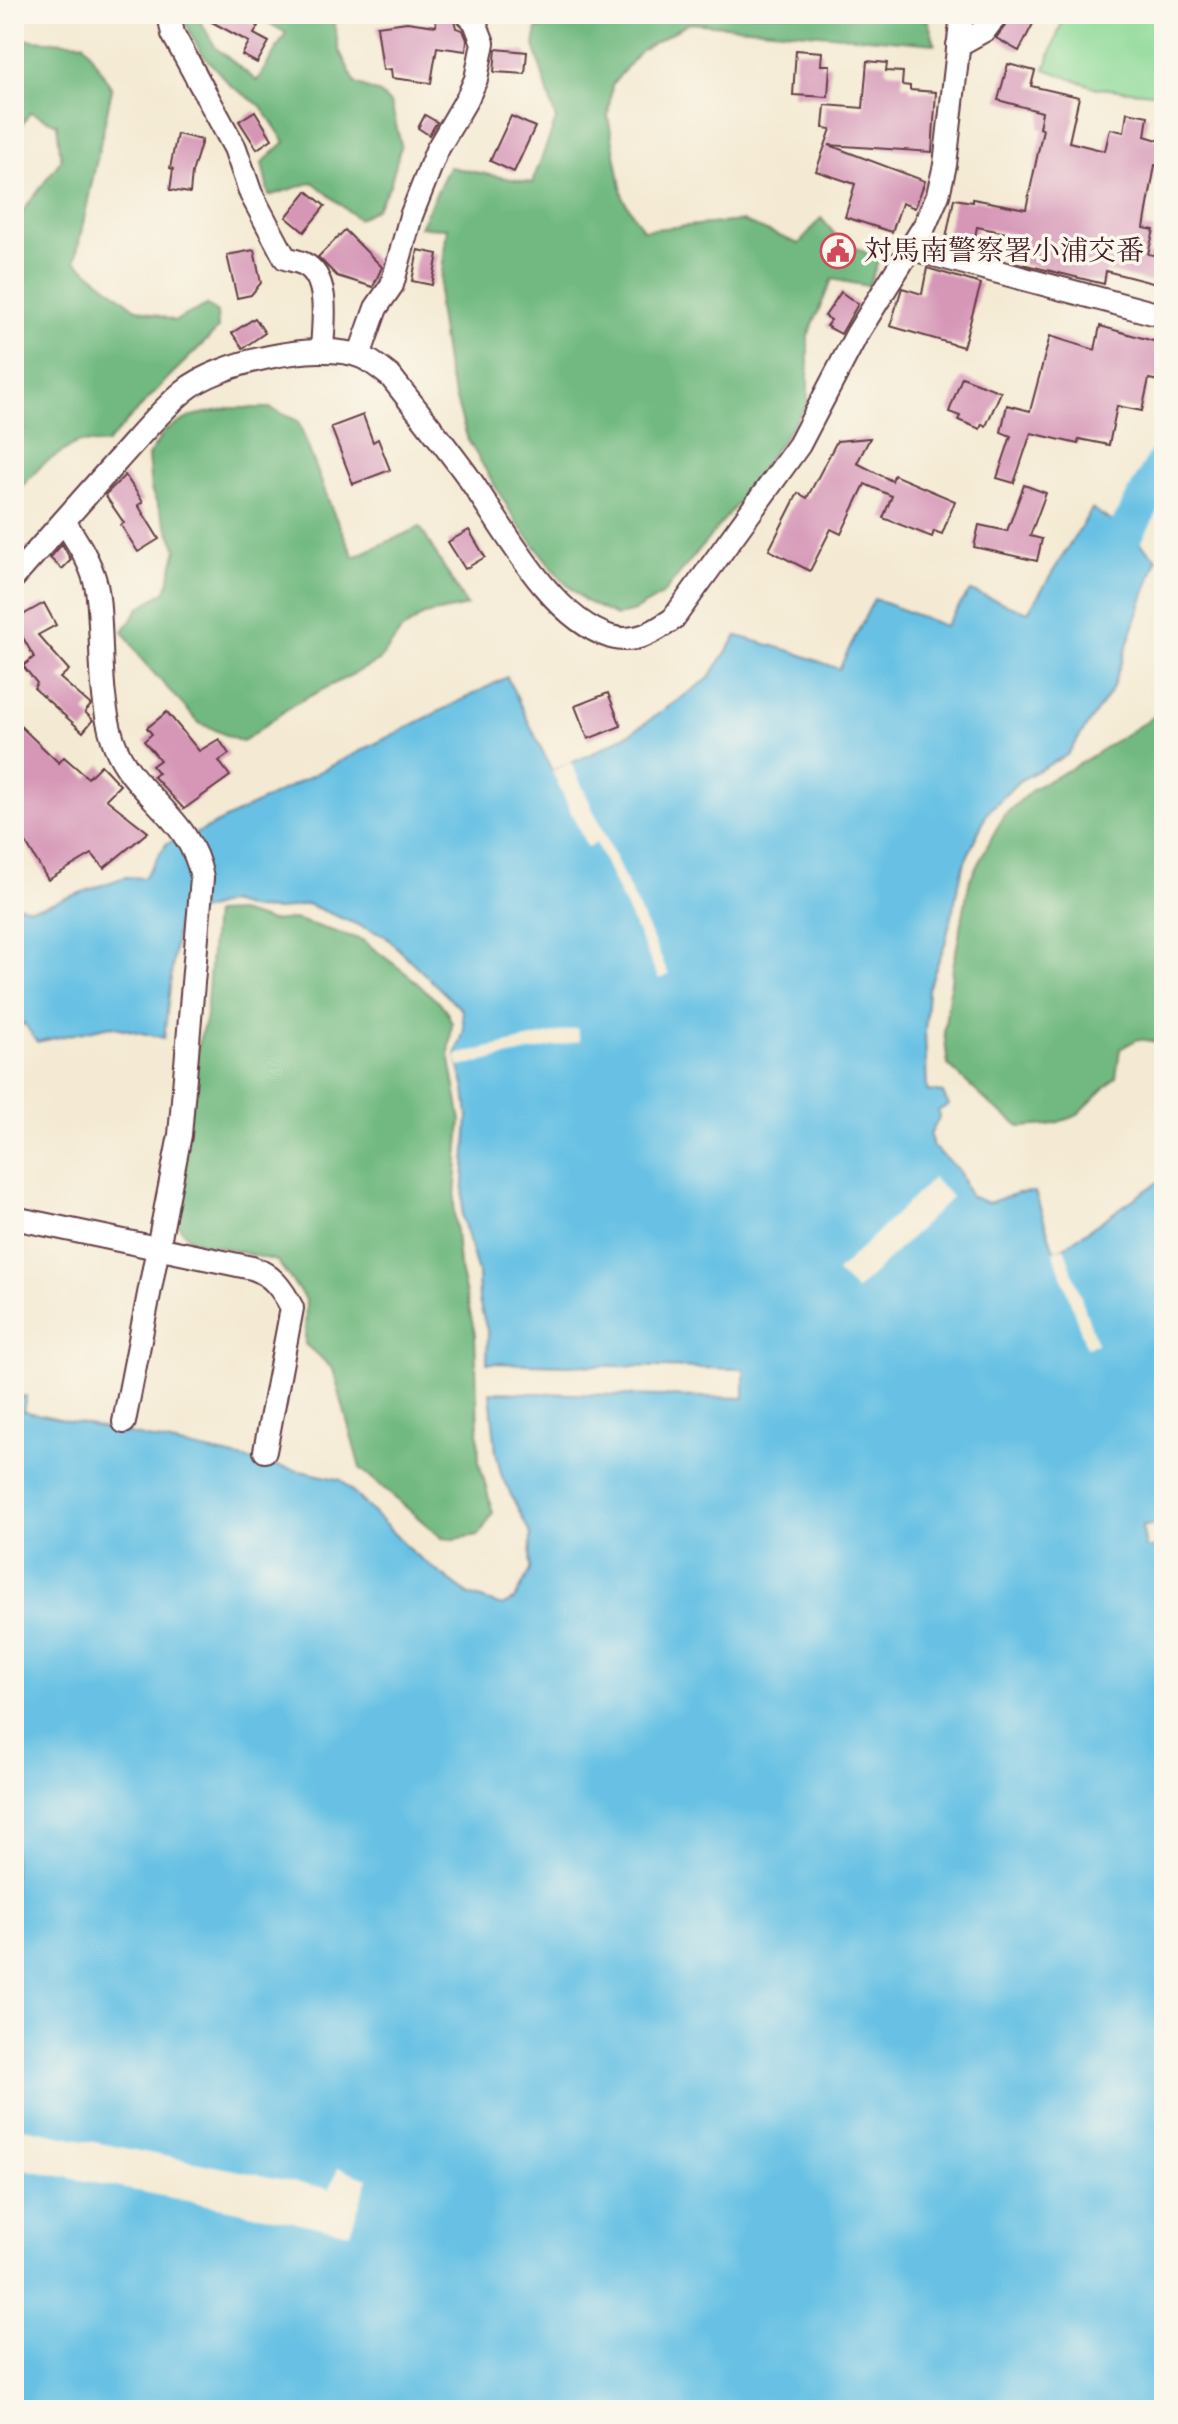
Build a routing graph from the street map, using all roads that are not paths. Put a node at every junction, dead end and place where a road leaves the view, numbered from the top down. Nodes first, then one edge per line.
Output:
1 (169, 14) edge
2 (467, 14) edge
3 (962, 14) edge
4 (997, 14) edge
5 (958, 45) junction
6 (912, 249) junction
7 (1164, 316) edge
8 (322, 350) junction
9 (359, 356) junction
10 (64, 521) junction
11 (14, 577) edge
12 (14, 1218) edge
13 (159, 1249) junction
14 (124, 1422) dead end
15 (265, 1451) dead end

1 - 8 street
2 - 9 street
3 - 5 street
4 - 5 street
5 - 6 street
6 - 7 street
6 - 9 street
8 - 9 street
8 - 10 street
10 - 11 street
10 - 13 street
12 - 13 street
13 - 14 street
13 - 15 street

